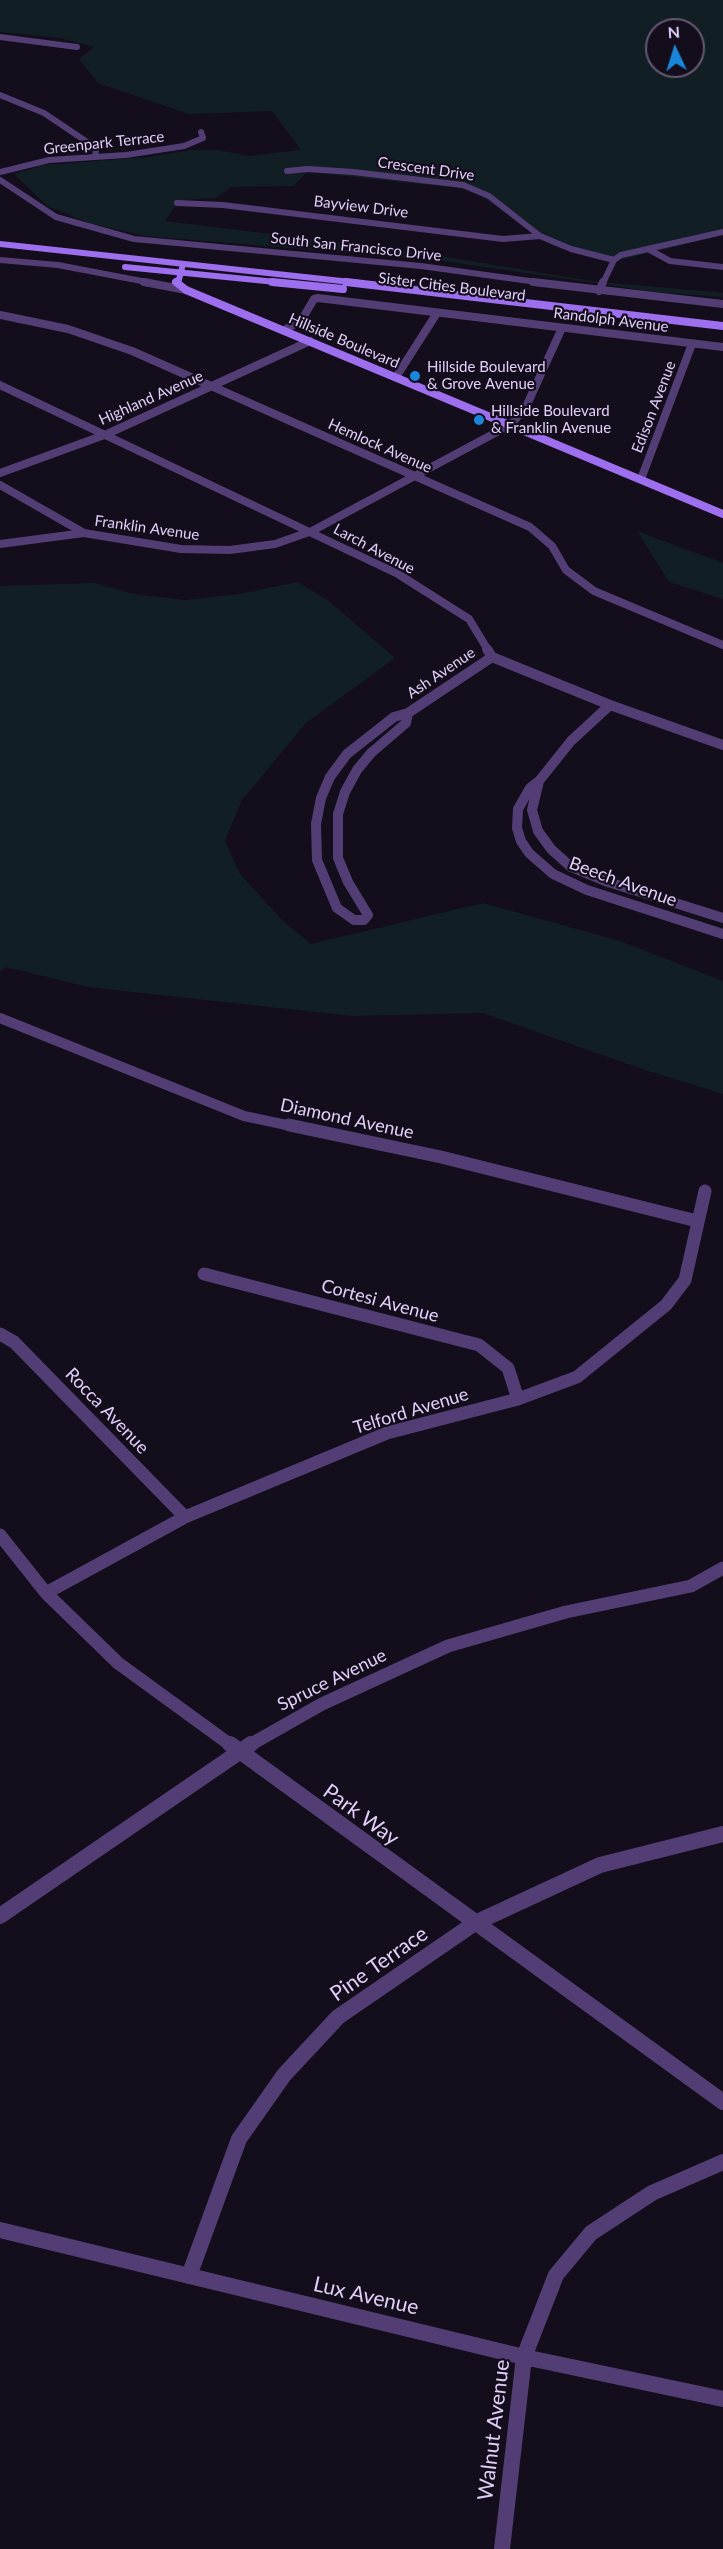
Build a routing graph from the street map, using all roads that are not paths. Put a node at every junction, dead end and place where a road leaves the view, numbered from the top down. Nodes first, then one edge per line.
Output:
1 (0, 37) edge
2 (77, 47) dead end
3 (0, 95) edge
4 (201, 132) dead end
5 (95, 156) junction
6 (287, 171) dead end
7 (0, 172) edge
8 (0, 180) edge
9 (177, 203) dead end
10 (723, 232) edge
11 (540, 236) junction
12 (0, 244) edge
13 (648, 249) junction
14 (0, 252) edge
15 (0, 260) edge
16 (614, 260) junction
17 (184, 265) junction
18 (723, 267) edge
19 (178, 273) junction
20 (186, 290) junction
21 (598, 291) junction
22 (723, 304) edge
23 (437, 313) junction
24 (0, 315) edge
25 (723, 326) edge
26 (562, 328) junction
27 (284, 330) junction
28 (723, 333) edge
29 (310, 341) junction
30 (692, 344) junction
31 (723, 347) edge
32 (396, 377) junction
33 (0, 385) edge
34 (211, 386) junction
35 (510, 424) junction
36 (107, 434) junction
37 (0, 473) edge
38 (415, 476) junction
39 (641, 479) junction
40 (0, 485) edge
41 (723, 514) edge
42 (312, 531) junction
43 (84, 533) junction
44 (0, 544) edge
45 (723, 645) edge
46 (492, 657) junction
47 (610, 705) junction
48 (408, 713) junction
49 (723, 745) edge
50 (539, 781) junction
51 (338, 858) junction
52 (317, 860) junction
53 (723, 918) edge
54 (723, 934) edge
55 (0, 1018) edge
56 (705, 1191) dead end
57 (697, 1221) junction
58 (204, 1274) dead end
59 (0, 1334) edge
60 (519, 1399) junction
61 (185, 1517) junction
62 (0, 1535) edge
63 (723, 1568) edge
64 (46, 1593) junction
65 (237, 1752) junction
66 (723, 1834) edge
67 (0, 1916) edge
68 (475, 1923) junction
69 (723, 2102) edge
70 (723, 2162) edge
71 (0, 2230) edge
72 (189, 2276) junction
73 (524, 2356) junction
74 (723, 2399) edge
75 (502, 2549) edge

1 - 2 street
3 - 5 street
4 - 5 street, Greenpark Terrace
5 - 7 street, Greenpark Terrace
6 - 11 street, Crescent Drive
8 - 21 street, South San Francisco Drive
9 - 11 street, Bayview Drive
10 - 13 street
11 - 16 street, Crescent Drive
12 - 17 main road
13 - 16 street
13 - 18 street
14 - 19 main road
15 - 20 street, Hillside Boulevard
16 - 21 street
17 - 19 main road
17 - 25 main road, Sister Cities Boulevard
19 - 20 main road
19 - 28 main road, Sister Cities Boulevard
20 - 27 main road, Hillside Boulevard
21 - 22 street, South San Francisco Drive
23 - 26 street, Randolph Avenue
23 - 27 street, Randolph Avenue
23 - 32 street
24 - 34 street, Hemlock Avenue
26 - 30 street, Randolph Avenue
26 - 35 street, Franklin Avenue
27 - 29 main road, Hillside Boulevard
29 - 32 main road, Hillside Boulevard
29 - 34 street, Highland Avenue
30 - 31 street, Randolph Avenue
30 - 39 street, Edison Avenue
32 - 35 main road, Hillside Boulevard
33 - 36 street, Larch Avenue
34 - 36 street, Highland Avenue
34 - 38 street, Hemlock Avenue
35 - 38 street, Franklin Avenue
35 - 39 main road, Hillside Boulevard
36 - 37 street, Highland Avenue
36 - 42 street, Larch Avenue
38 - 42 street, Franklin Avenue
38 - 45 street, Hemlock Avenue
39 - 41 main road, Hillside Boulevard
40 - 43 street
42 - 43 street, Franklin Avenue
42 - 46 street, Larch Avenue
43 - 44 street, Franklin Avenue
46 - 47 street
46 - 48 street, Ash Avenue
47 - 49 street
47 - 50 street, Beech Avenue
48 - 51 street, Ash Avenue
48 - 52 street, Ash Avenue
50 - 53 street, Beech Avenue
50 - 54 street, Beech Avenue
51 - 52 street
51 - 52 street, Ash Avenue
55 - 57 street, Diamond Avenue
56 - 57 street, Telford Avenue
57 - 60 street, Telford Avenue
58 - 60 street, Cortesi Avenue
59 - 61 street, Rocca Avenue
60 - 61 street, Telford Avenue
61 - 64 street, Telford Avenue
62 - 64 street, Park Way
63 - 65 street, Spruce Avenue
64 - 65 street, Park Way
65 - 67 street, Spruce Avenue
65 - 68 street, Park Way
66 - 68 street, Pine Terrace
68 - 69 street, Park Way
68 - 72 street, Pine Terrace
70 - 73 street, Walnut Avenue
71 - 72 street, Lux Avenue
72 - 73 street, Lux Avenue
73 - 74 street, Lux Avenue
73 - 75 street, Walnut Avenue

